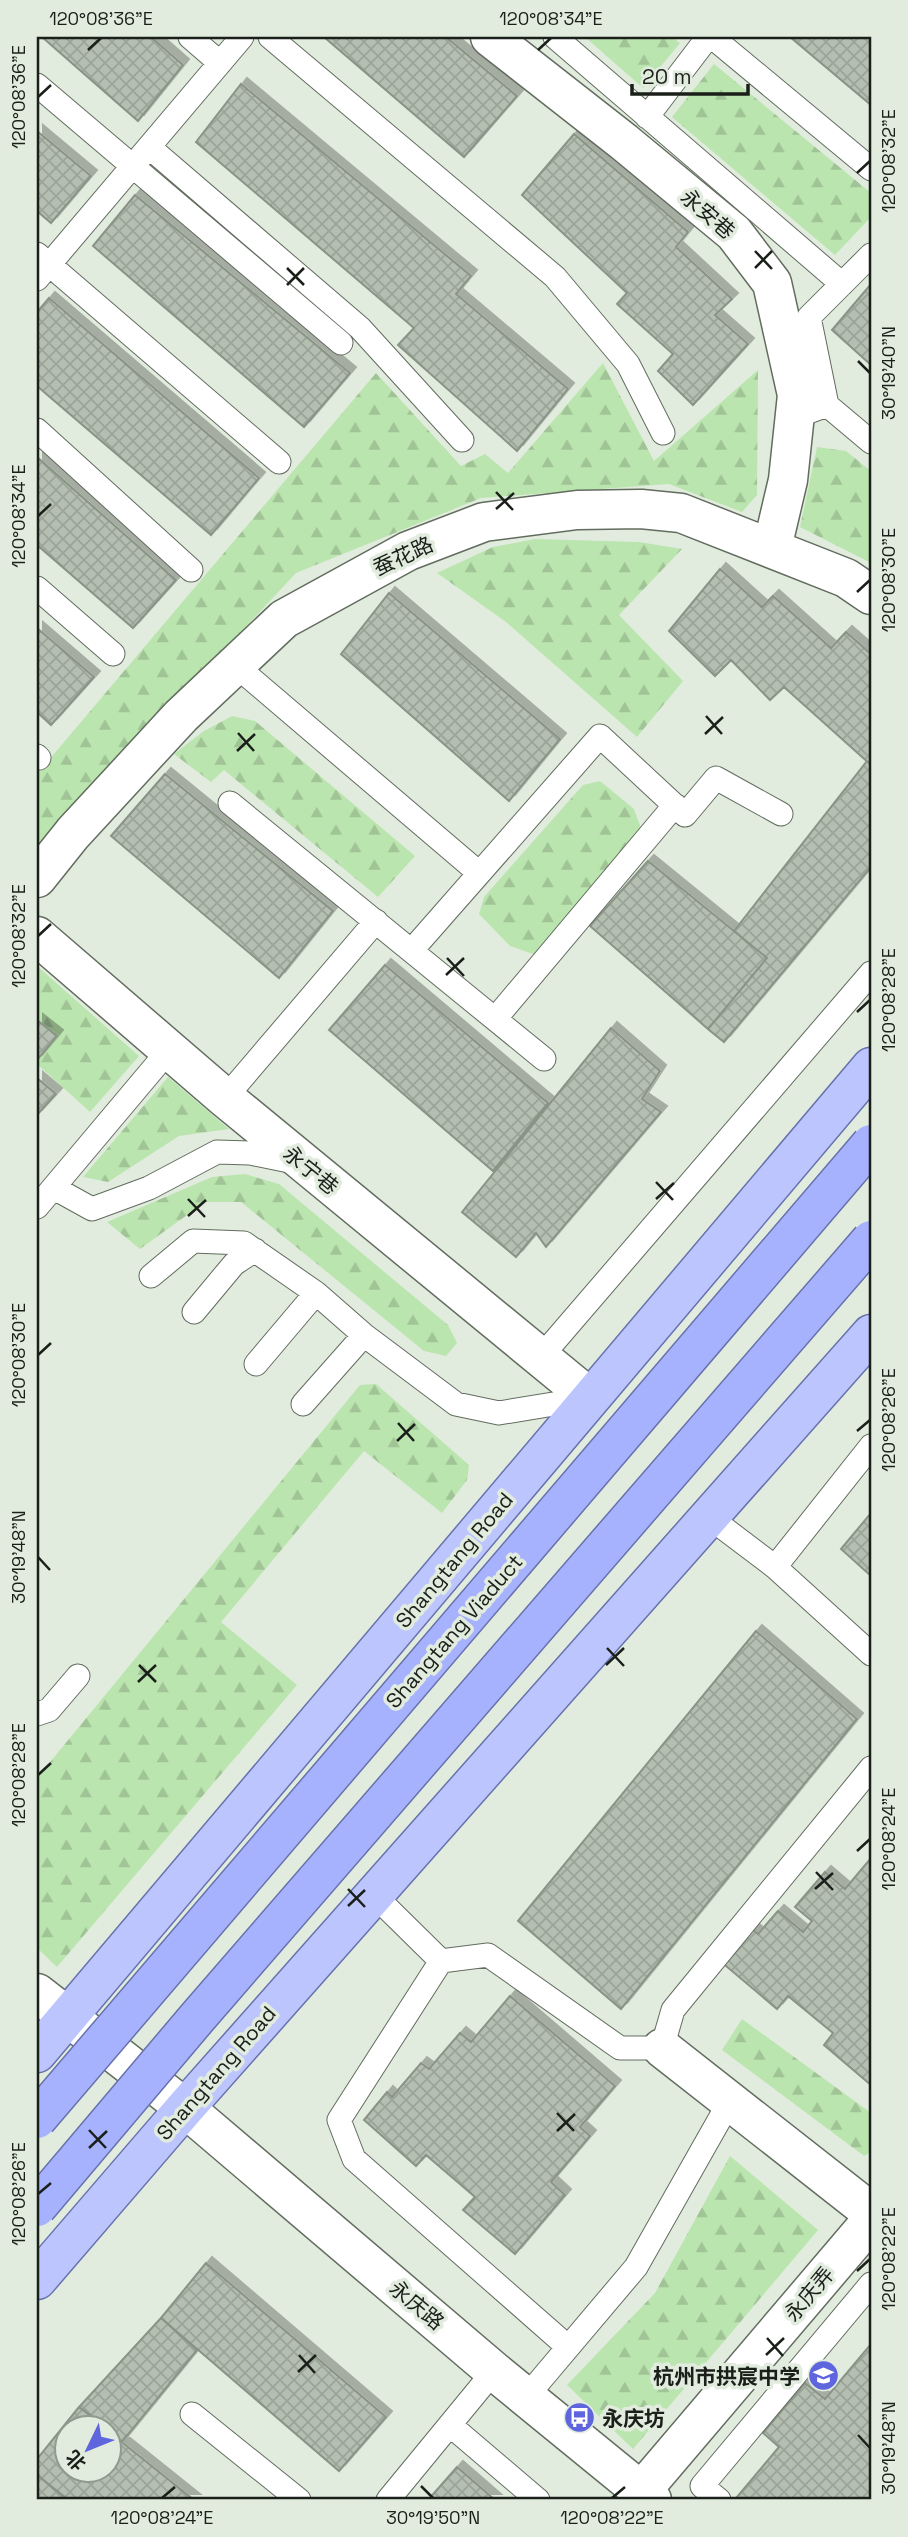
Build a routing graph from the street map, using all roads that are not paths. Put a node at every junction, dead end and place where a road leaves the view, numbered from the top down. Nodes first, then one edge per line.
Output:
1 (190, 37) edge
2 (242, 37) edge
3 (270, 37) edge
4 (490, 37) edge
5 (555, 37) edge
6 (710, 37) edge
7 (220, 63) junction
8 (37, 85) edge
9 (647, 117) junction
10 (149, 147) junction
11 (132, 167) junction
12 (871, 169) edge
13 (871, 255) edge
14 (41, 266) edge
15 (842, 284) junction
16 (341, 343) dead end
17 (811, 411) junction
18 (37, 430) edge
19 (663, 433) dead end
20 (461, 440) dead end
21 (871, 442) edge
22 (279, 462) dead end
23 (772, 548) junction
24 (191, 570) dead end
25 (37, 588) edge
26 (871, 595) edge
27 (113, 654) dead end
28 (235, 665) junction
29 (230, 803) dead end
30 (674, 805) junction
31 (781, 814) dead end
32 (479, 873) junction
33 (37, 878) edge
34 (376, 920) junction
35 (37, 936) edge
36 (412, 950) junction
37 (871, 974) edge
38 (495, 1019) junction
39 (169, 1050) junction
40 (544, 1059) dead end
41 (871, 1067) edge
42 (225, 1098) junction
43 (871, 1144) edge
44 (304, 1164) junction
45 (54, 1188) junction
46 (37, 1208) edge
47 (871, 1240) edge
48 (255, 1250) junction
49 (151, 1276) dead end
50 (316, 1293) junction
51 (194, 1312) dead end
52 (871, 1334) edge
53 (364, 1335) junction
54 (540, 1358) junction
55 (256, 1364) dead end
56 (590, 1398) junction
57 (303, 1404) dead end
58 (871, 1446) edge
59 (709, 1517) junction
60 (775, 1567) junction
61 (871, 1654) edge
62 (78, 1676) dead end
63 (37, 1714) edge
64 (871, 1768) edge
65 (374, 1895) junction
66 (442, 1961) junction
67 (37, 1993) edge
68 (67, 2018) junction
69 (662, 2048) junction
70 (37, 2053) edge
71 (730, 2101) junction
72 (185, 2108) junction
73 (37, 2119) edge
74 (37, 2207) edge
75 (871, 2212) edge
76 (871, 2221) edge
77 (37, 2280) edge
78 (871, 2284) edge
79 (568, 2347) junction
80 (495, 2371) junction
81 (527, 2396) junction
82 (192, 2414) dead end
83 (450, 2425) junction
84 (644, 2496) edge
85 (299, 2500) edge
86 (387, 2500) edge
87 (538, 2500) edge
88 (719, 2500) edge

1 - 7 lane
2 - 7 lane
3 - 19 lane
4 - 17 street, 永安巷
5 - 9 lane
6 - 9 lane
6 - 12 lane
7 - 10 lane
8 - 11 lane
9 - 15 lane
10 - 11 lane
10 - 20 lane
11 - 14 lane
11 - 16 lane
13 - 15 lane
14 - 22 lane
15 - 17 lane
17 - 21 lane
17 - 23 street, 永安巷
18 - 24 lane
23 - 26 street, 蚕花路
23 - 28 street, 蚕花路
25 - 27 lane
28 - 32 lane
28 - 33 street, 蚕花路
29 - 34 lane
30 - 31 lane
30 - 32 lane
30 - 38 lane
32 - 36 lane
34 - 36 lane
34 - 42 lane
35 - 39 street, 永宁巷
36 - 38 lane
37 - 54 lane
38 - 40 lane
39 - 42 street, 永宁巷
39 - 45 lane
41 - 56 main road, Shangtang Road
42 - 44 street, 永宁巷
43 - 73 highway, Shangtang Viaduct, bridge
44 - 45 lane
44 - 54 street, 永宁巷
45 - 46 lane
47 - 74 highway, bridge
48 - 49 lane
48 - 50 lane
48 - 51 lane
50 - 53 lane
50 - 55 lane
52 - 59 main road, Shangtang Road
53 - 56 lane
53 - 57 lane
54 - 56 street, 永宁巷
56 - 68 main road, Shangtang Road
58 - 60 lane
59 - 60 lane
59 - 65 main road, Shangtang Road
60 - 61 lane
62 - 63 lane
64 - 69 lane
65 - 66 lane
65 - 72 main road, Shangtang Road
66 - 69 lane
66 - 79 lane
67 - 68 street
68 - 70 main road, Shangtang Road
68 - 72 street, 永庆路
69 - 71 street
71 - 75 street
71 - 79 lane
72 - 77 main road, Shangtang Road
72 - 80 street, 永庆路
76 - 84 street, 永庆弄
78 - 88 lane
79 - 81 lane
80 - 81 street, 永庆路
80 - 83 lane
81 - 84 street, 永庆路
82 - 85 lane
83 - 86 lane
83 - 87 lane

